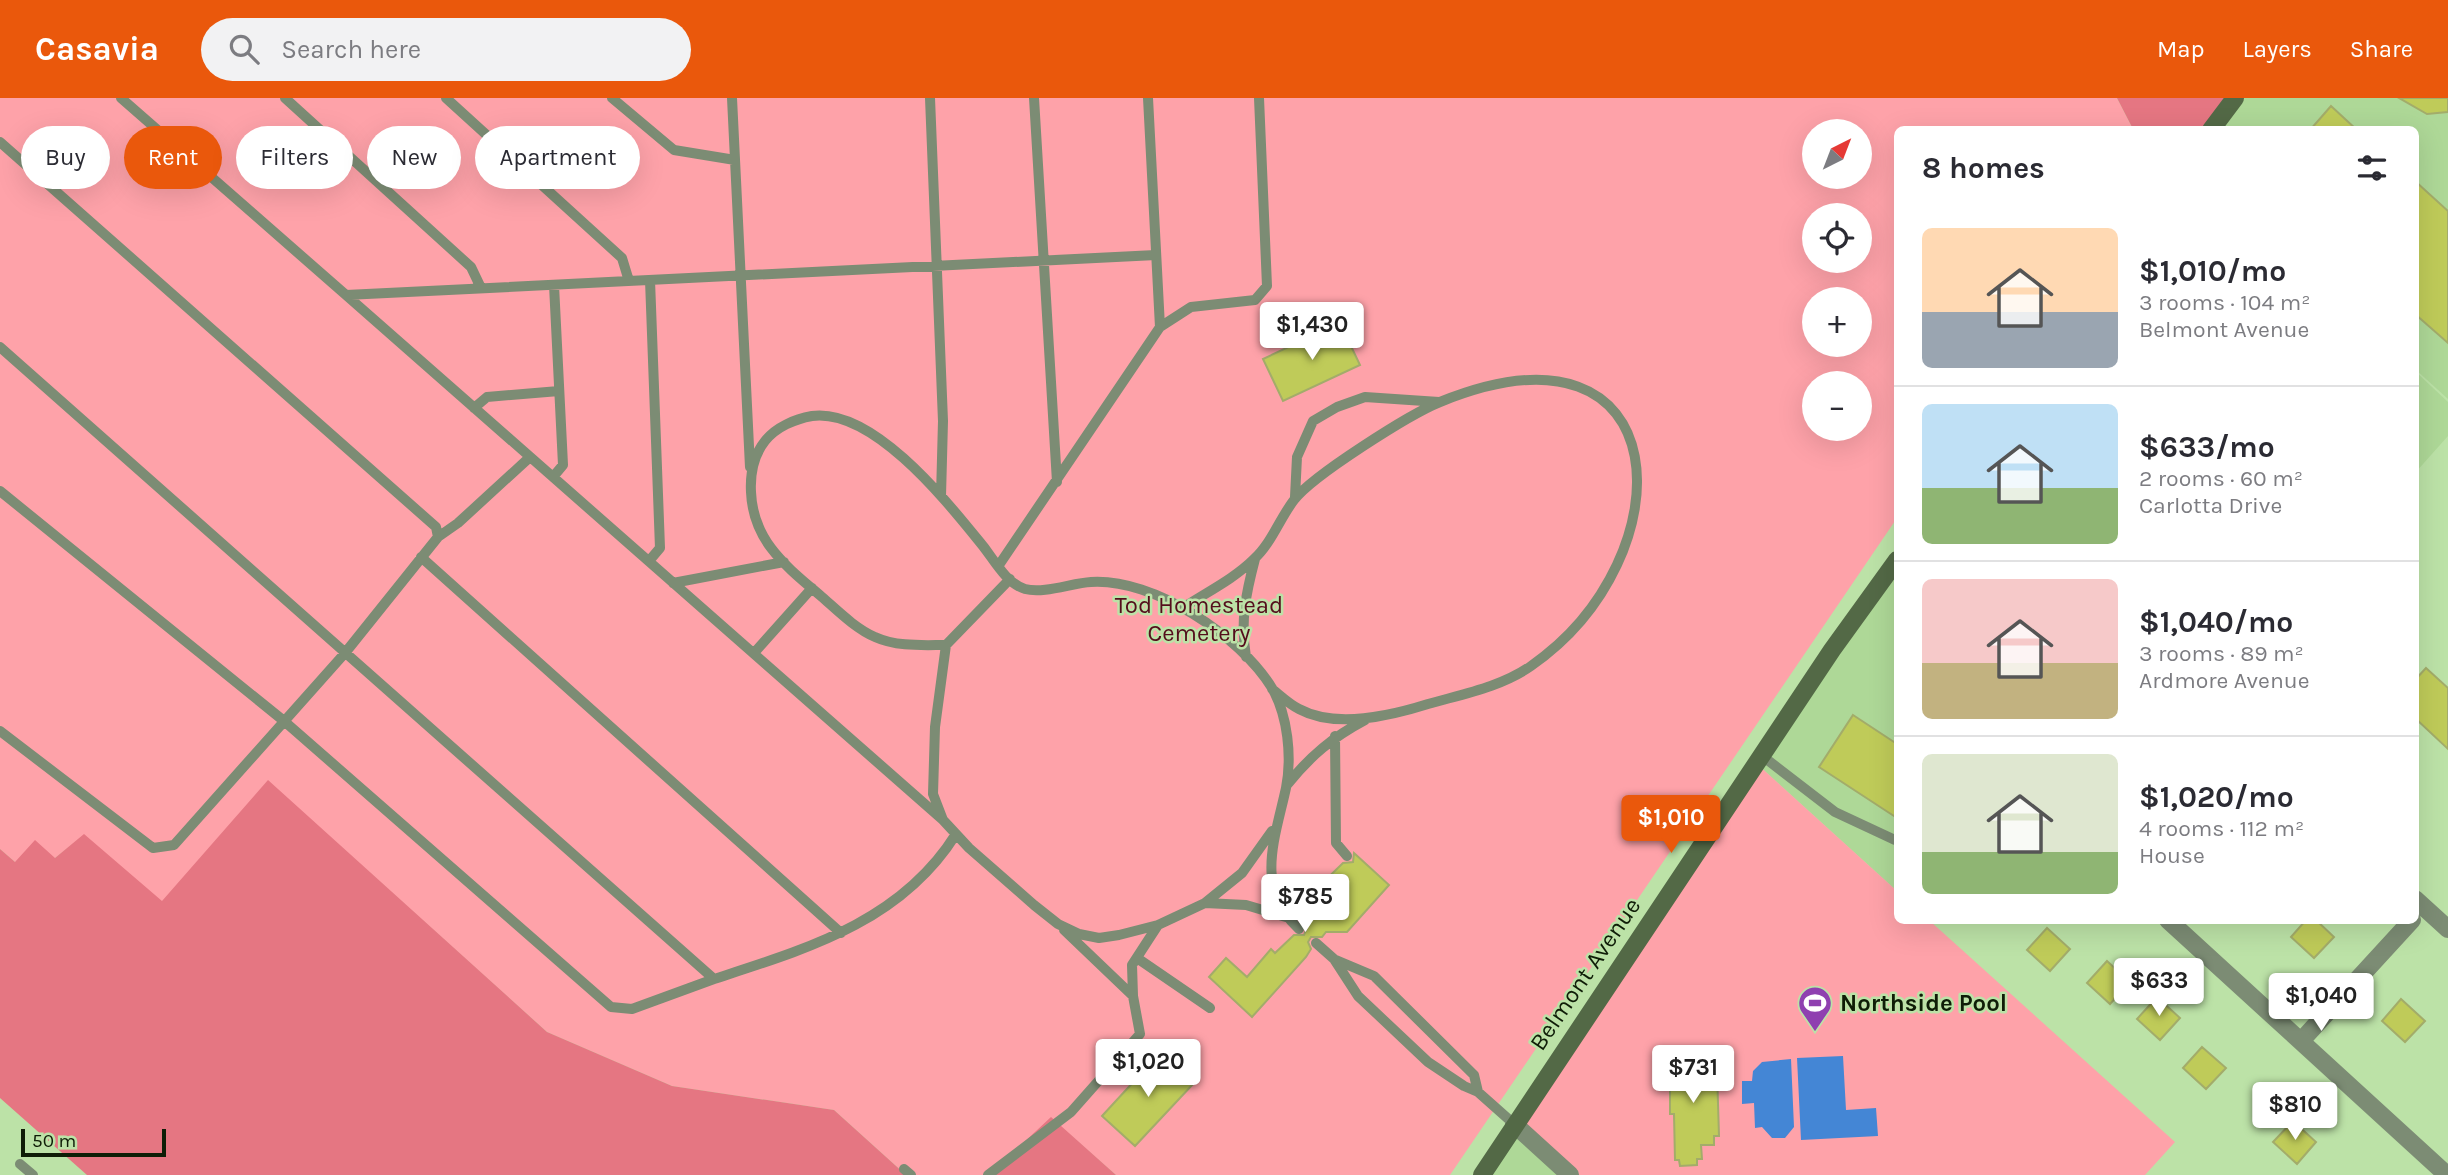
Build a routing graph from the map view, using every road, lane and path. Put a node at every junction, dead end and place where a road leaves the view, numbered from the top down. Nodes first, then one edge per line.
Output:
1 (121, 98) edge
2 (285, 98) edge
3 (446, 98) edge
4 (612, 98) edge
5 (732, 98) edge
6 (930, 98) edge
7 (1034, 98) edge
8 (1148, 98) edge
9 (1259, 98) edge
10 (2235, 98) edge
11 (2214, 126) edge
12 (0, 142) edge
13 (735, 160) junction
14 (1156, 255) junction
15 (1044, 262) junction
16 (937, 266) junction
17 (741, 275) junction
18 (650, 280) junction
19 (629, 281) junction
20 (554, 285) junction
21 (481, 288) junction
22 (346, 295) junction
23 (1160, 327) junction
24 (0, 346) edge
25 (559, 391) junction
26 (1440, 402) junction
27 (474, 408) junction
28 (530, 457) junction
29 (553, 477) junction
30 (750, 477) junction
31 (1057, 482) junction
32 (0, 491) edge
33 (942, 496) junction
34 (1296, 497) junction
35 (438, 537) junction
36 (421, 557) junction
37 (1255, 559) junction
38 (649, 561) junction
39 (784, 562) junction
40 (1894, 564) edge
41 (999, 565) junction
42 (1010, 579) junction
43 (673, 583) junction
44 (812, 588) junction
45 (1181, 609) junction
46 (947, 645) junction
47 (345, 653) junction
48 (754, 653) junction
49 (1246, 657) junction
50 (1272, 689) junction
51 (1367, 718) junction
52 (284, 721) junction
53 (0, 731) edge
54 (1335, 736) junction
55 (1761, 755) junction
56 (1286, 787) junction
57 (943, 820) junction
58 (1276, 824) junction
59 (956, 834) junction
60 (1894, 840) edge
61 (1347, 856) dead end
62 (1205, 903) junction
63 (2419, 912) edge
64 (1286, 917) junction
65 (1058, 924) junction
66 (2172, 924) edge
67 (2405, 924) edge
68 (1158, 925) junction
69 (1299, 929) dead end
70 (2448, 929) edge
71 (841, 933) junction
72 (1316, 943) dead end
73 (1137, 958) junction
74 (1334, 959) junction
75 (713, 979) junction
76 (1133, 996) junction
77 (1210, 1008) dead end
78 (2301, 1041) junction
79 (1456, 1054) junction
80 (1441, 1071) junction
81 (1478, 1092) junction
82 (1514, 1124) junction
83 (20, 1164) dead end
84 (33, 1175) edge
85 (988, 1175) edge
86 (1482, 1175) edge
87 (1570, 1175) edge
88 (2447, 1175) edge

1 - 22 lane
2 - 21 lane
3 - 19 lane
4 - 13 lane
5 - 13 lane
6 - 16 lane
7 - 15 lane
8 - 14 lane
9 - 23 lane
10 - 11 main road
12 - 35 lane
13 - 17 lane
14 - 15 lane
14 - 23 lane
15 - 16 lane
15 - 31 lane
16 - 17 lane
16 - 33 lane
17 - 18 lane
17 - 30 lane
18 - 19 lane
18 - 38 lane
19 - 20 lane
20 - 21 lane
20 - 25 lane
21 - 22 lane
22 - 27 lane
23 - 31 lane
24 - 47 lane
25 - 27 lane
25 - 29 lane
26 - 34 lane
26 - 34 lane
26 - 51 lane
27 - 28 lane
28 - 29 lane
28 - 35 lane
29 - 38 lane
30 - 33 lane
30 - 39 lane
31 - 41 lane
32 - 52 lane
33 - 41 lane
34 - 37 lane
35 - 36 lane
36 - 47 lane
36 - 71 lane
37 - 45 lane
37 - 49 lane
38 - 43 lane
39 - 43 lane
39 - 44 lane
40 - 55 main road, Belmont Avenue
41 - 42 lane
42 - 45 lane
42 - 46 lane
43 - 48 lane
44 - 46 lane
44 - 48 lane
45 - 49 lane
46 - 57 lane
47 - 52 lane
47 - 75 lane
48 - 57 lane
49 - 50 lane
50 - 51 lane
50 - 56 lane
51 - 54 lane
52 - 53 lane
52 - 75 lane
54 - 56 lane
54 - 61 lane
55 - 60 lane
55 - 82 main road, Belmont Avenue
56 - 58 lane
57 - 59 lane
58 - 62 lane
58 - 64 lane
59 - 65 lane
59 - 71 lane
62 - 64 lane
62 - 68 lane
63 - 70 street
64 - 69 lane
65 - 68 lane
65 - 76 lane
66 - 78 street
67 - 78 street
68 - 73 lane
71 - 75 lane
72 - 74 lane
73 - 76 lane
73 - 77 lane
74 - 79 lane
74 - 80 lane
76 - 85 lane
78 - 88 street
79 - 80 lane
79 - 81 lane
80 - 81 lane
81 - 82 lane
82 - 86 main road, Belmont Avenue
82 - 87 street
83 - 84 lane

